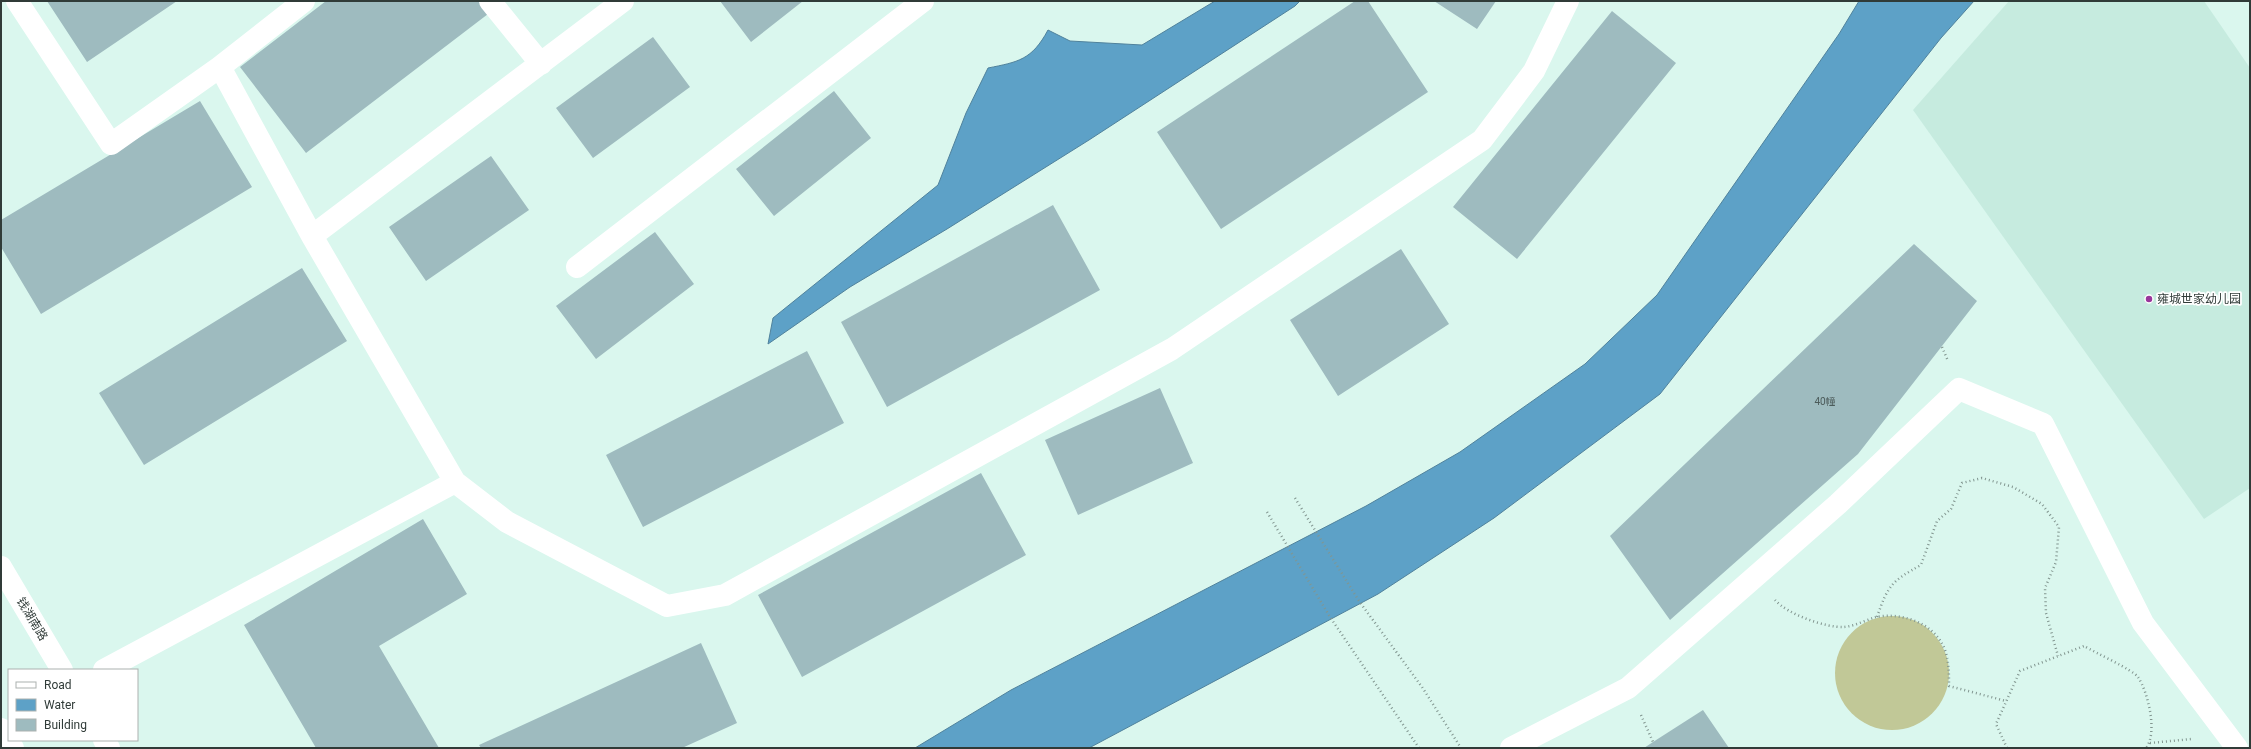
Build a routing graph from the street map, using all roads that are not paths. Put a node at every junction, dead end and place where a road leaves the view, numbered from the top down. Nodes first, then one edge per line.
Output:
1 (17, 1) edge
2 (304, 1) edge
3 (490, 1) edge
4 (623, 1) edge
5 (924, 1) edge
6 (1568, 1) edge
7 (542, 64) junction
8 (220, 67) junction
9 (312, 236) junction
10 (577, 267) dead end
11 (455, 482) junction
12 (1, 567) edge
13 (61, 669) edge
14 (106, 669) edge
15 (1, 728) edge
16 (8, 740) edge
17 (2233, 742) edge
18 (1511, 748) edge

1 - 8 main road
2 - 8 main road
3 - 7 main road
4 - 7 main road
5 - 10 main road
6 - 11 main road
7 - 9 main road
8 - 9 main road
9 - 11 main road
11 - 14 main road
12 - 13 main road, 钱湖南路
15 - 16 main road
17 - 18 main road

